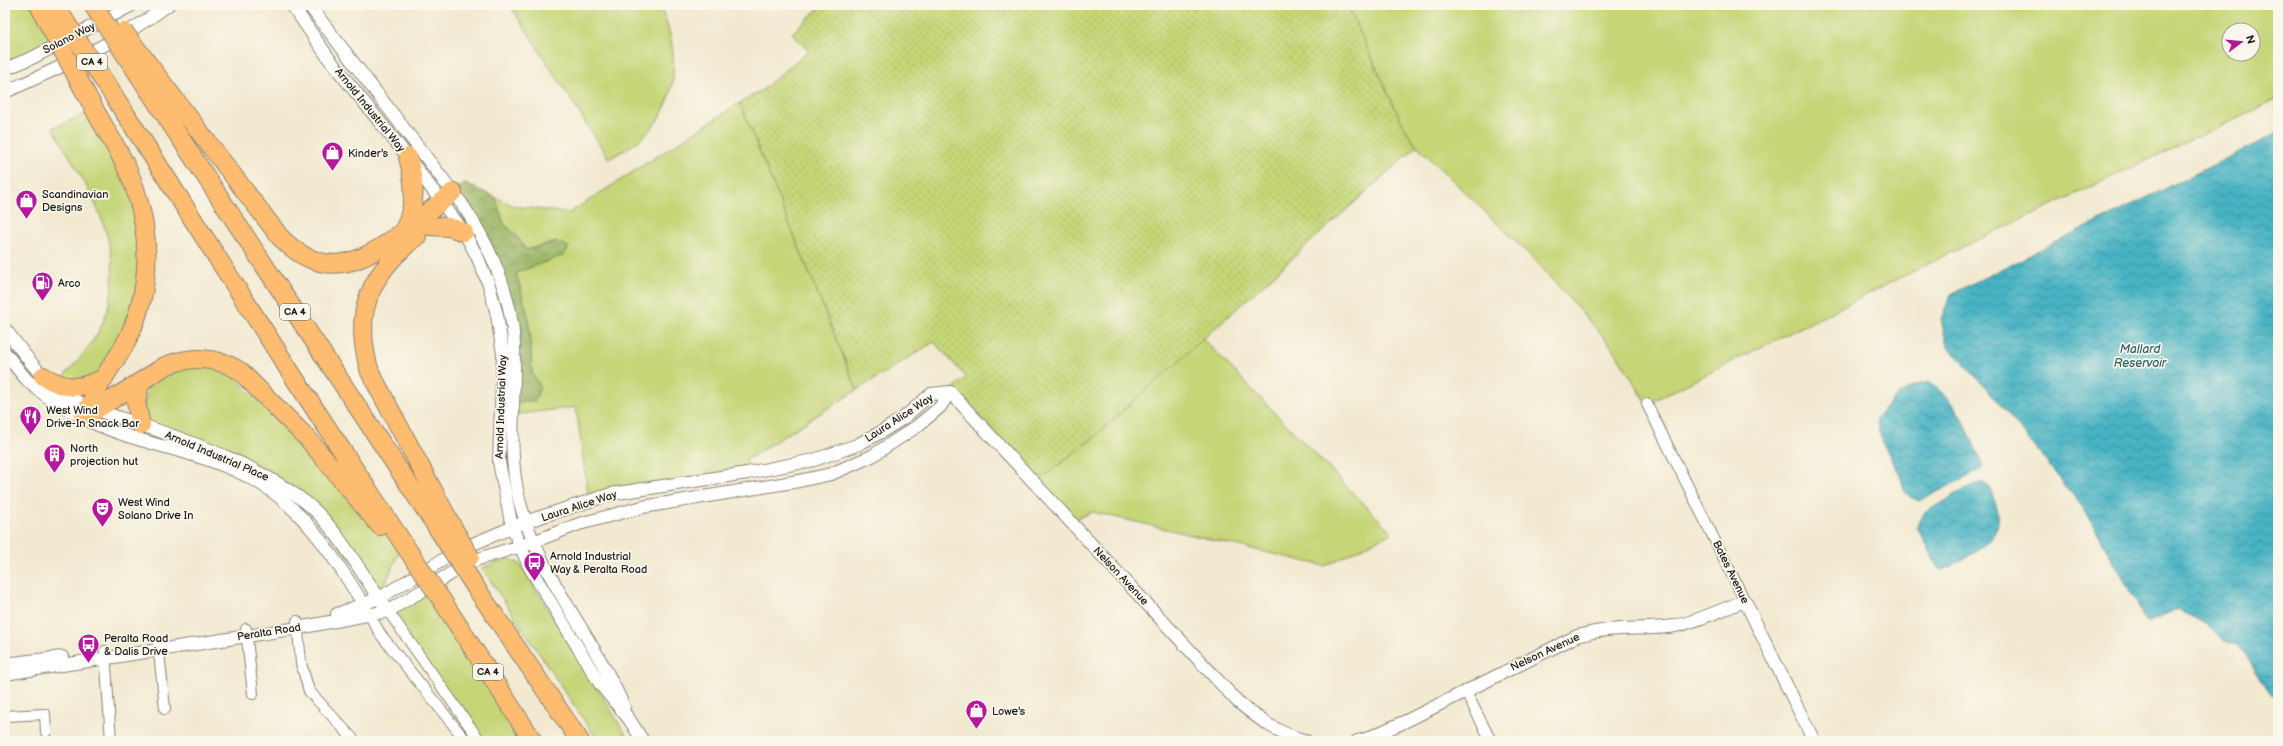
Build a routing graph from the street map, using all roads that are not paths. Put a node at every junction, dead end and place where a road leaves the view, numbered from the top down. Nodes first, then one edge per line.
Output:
1 (39, 5) edge
2 (93, 5) edge
3 (101, 5) edge
4 (132, 5) edge
5 (168, 5) edge
6 (292, 5) edge
7 (309, 5) edge
8 (55, 16) edge
9 (5, 69) edge
10 (156, 88) junction
11 (5, 92) edge
12 (408, 157) junction
13 (447, 200) junction
14 (429, 226) junction
15 (404, 231) junction
16 (464, 232) junction
17 (5, 329) edge
18 (5, 353) edge
19 (43, 376) junction
20 (104, 378) junction
21 (140, 383) junction
22 (950, 392) junction
23 (1647, 404) dead end
24 (89, 412) junction
25 (141, 425) junction
26 (525, 522) junction
27 (512, 527) junction
28 (447, 530) junction
29 (533, 542) junction
30 (398, 544) junction
31 (519, 547) junction
32 (379, 598) junction
33 (1745, 601) junction
34 (367, 610) junction
35 (388, 611) junction
36 (297, 625) junction
37 (247, 632) junction
38 (158, 647) junction
39 (105, 654) junction
40 (5, 664) edge
41 (5, 674) edge
42 (1466, 692) junction
43 (253, 694) dead end
44 (165, 709) dead end
45 (5, 716) edge
46 (629, 719) junction
47 (46, 732) dead end
48 (111, 741) edge
49 (355, 741) edge
50 (466, 741) edge
51 (480, 741) edge
52 (533, 741) edge
53 (580, 741) edge
54 (643, 741) edge
55 (1306, 741) edge
56 (1357, 741) edge
57 (1491, 741) edge
58 (1814, 741) edge

1 - 8 highway
2 - 10 highway, CA 4, bridge
3 - 10 highway, bridge
4 - 9 street, Solano Way
5 - 11 street, Solano Way
6 - 12 street, Arnold Industrial Way
7 - 13 street, Arnold Industrial Way
8 - 20 highway, bridge
8 - 30 highway, CA 4, bridge
10 - 15 highway
10 - 28 highway, CA 4
12 - 13 street, Arnold Industrial Way
12 - 15 highway
13 - 14 highway
13 - 15 highway
13 - 16 street, Arnold Industrial Way
13 - 26 street, Arnold Industrial Way
14 - 16 highway
14 - 28 highway
16 - 27 street, Arnold Industrial Way
17 - 19 street, Arnold Industrial Place
18 - 24 street, Arnold Industrial Place
19 - 20 highway
19 - 24 street, Arnold Industrial Place
20 - 24 highway
21 - 24 highway
21 - 25 highway
21 - 30 highway
22 - 26 street, Laura Alice Way
22 - 29 street, Laura Alice Way
22 - 55 street, Nelson Avenue
23 - 33 street, Bates Avenue
24 - 25 street, Arnold Industrial Place
24 - 34 street, Arnold Industrial Place
25 - 32 street, Arnold Industrial Place
26 - 27 street, Laura Alice Way
26 - 29 street, Arnold Industrial Way
27 - 31 street, Arnold Industrial Way
27 - 32 street, Peralta Road
28 - 53 highway, bridge
29 - 31 street, Laura Alice Way
29 - 46 street, Arnold Industrial Way
30 - 52 highway, CA 4, bridge
31 - 35 street, Peralta Road
31 - 46 street, Arnold Industrial Way
32 - 34 street, Peralta Road
32 - 35 street, Arnold Industrial Place
33 - 42 street, Nelson Avenue
33 - 58 street, Bates Avenue
34 - 35 street, Peralta Road
34 - 36 street, Peralta Road
34 - 50 street, Arnold Industrial Place
35 - 51 street, Arnold Industrial Place
36 - 37 street, Peralta Road
36 - 49 street
37 - 38 street, Peralta Road
37 - 43 street
38 - 39 street, Peralta Road
38 - 44 street
39 - 40 street, Peralta Road
39 - 41 street, Peralta Road
39 - 48 street
42 - 56 street, Nelson Avenue
42 - 57 street
45 - 47 street
46 - 54 street, Arnold Industrial Way

